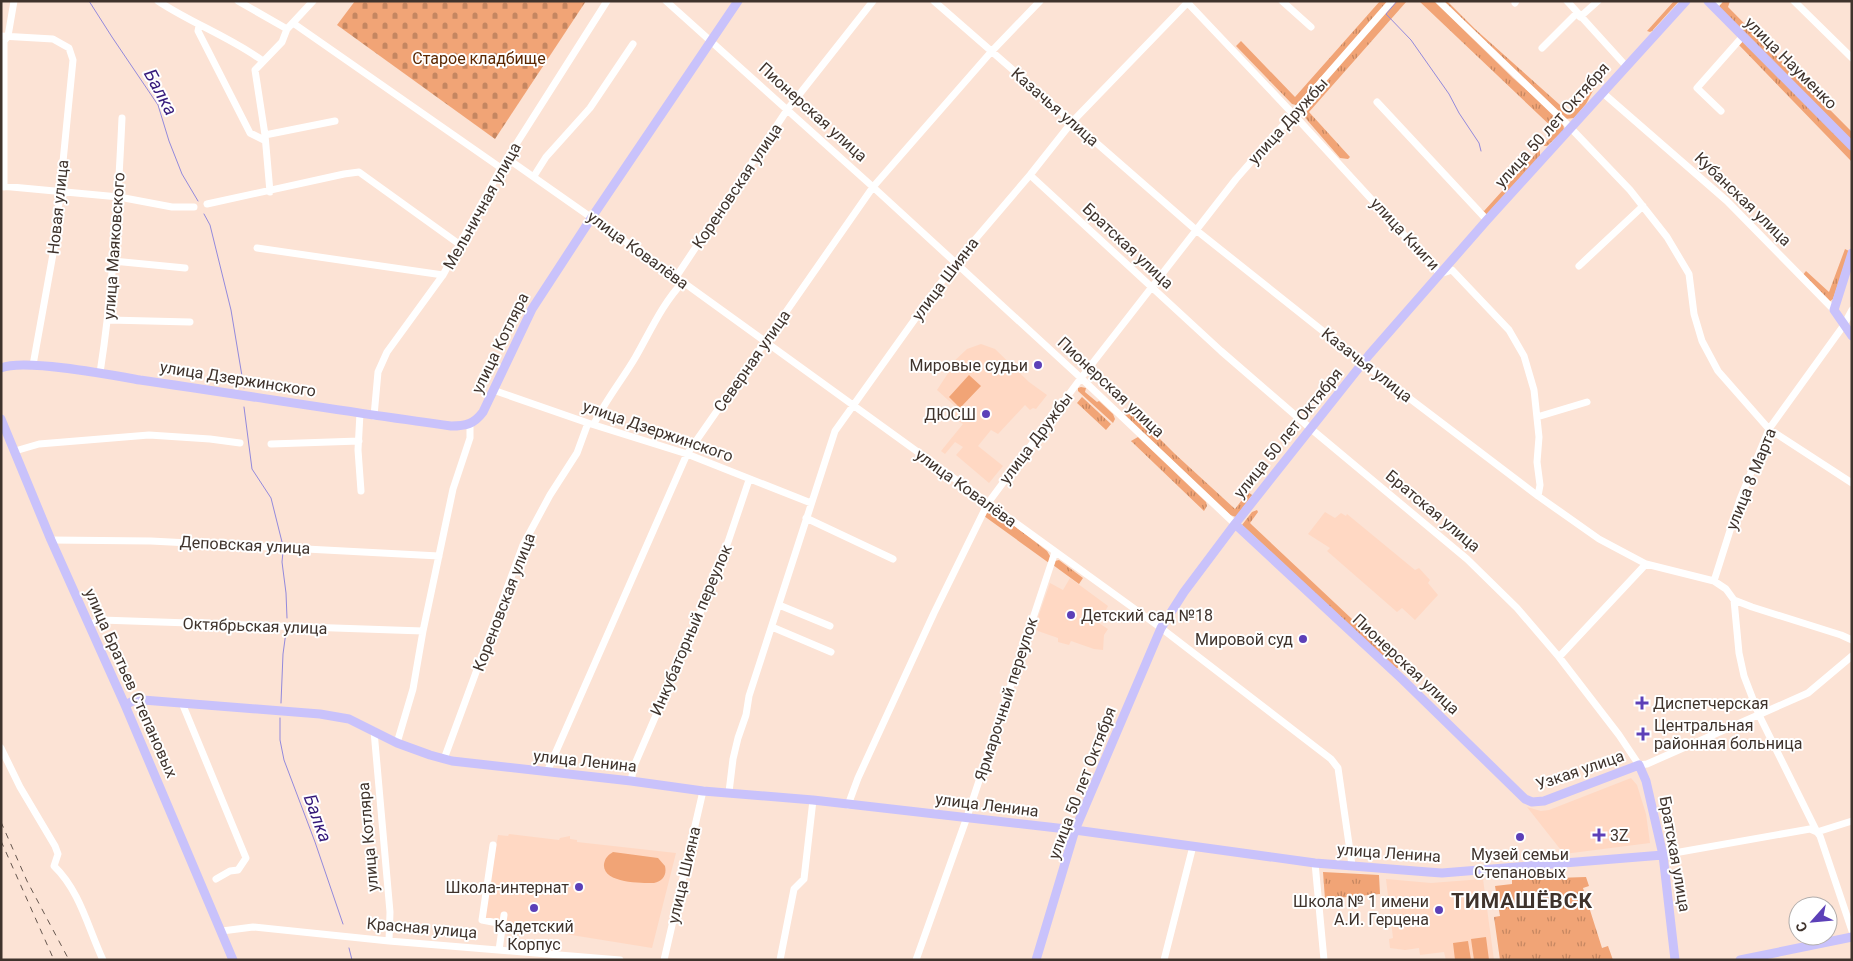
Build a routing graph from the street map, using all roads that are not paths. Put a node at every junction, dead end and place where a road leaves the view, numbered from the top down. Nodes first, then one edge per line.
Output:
1 (14, 1) edge
2 (158, 1) edge
3 (238, 1) edge
4 (313, 1) edge
5 (607, 1) edge
6 (666, 1) edge
7 (738, 1) edge
8 (874, 1) edge
9 (934, 1) edge
10 (1040, 1) edge
11 (1282, 1) edge
12 (1392, 1) edge
13 (1439, 1) edge
14 (1567, 1) edge
15 (1598, 1) edge
16 (1686, 1) edge
17 (1794, 1) edge
18 (1187, 2) edge
19 (1713, 3) edge
20 (1578, 15) junction
21 (293, 23) junction
22 (199, 26) junction
23 (1311, 27) dead end
24 (287, 29) junction
25 (4, 36) edge
26 (1743, 36) junction
27 (711, 41) junction
28 (633, 44) dead end
29 (1542, 48) dead end
30 (991, 52) junction
31 (1852, 58) edge
32 (263, 61) junction
33 (1626, 66) junction
34 (1602, 94) junction
35 (1377, 102) dead end
36 (787, 110) junction
37 (1722, 111) dead end
38 (1294, 115) junction
39 (122, 118) dead end
40 (335, 122) dead end
41 (1072, 122) junction
42 (1570, 128) junction
43 (264, 138) junction
44 (1852, 146) edge
45 (508, 158) junction
46 (501, 168) junction
47 (1030, 175) junction
48 (534, 176) junction
49 (3, 186) edge
50 (873, 186) junction
51 (60, 192) junction
52 (270, 192) junction
53 (118, 197) junction
54 (207, 204) dead end
55 (1643, 206) junction
56 (194, 207) dead end
57 (592, 216) junction
58 (1487, 220) junction
59 (1196, 230) junction
60 (459, 244) junction
61 (257, 248) dead end
62 (1852, 253) edge
63 (113, 261) junction
64 (955, 263) junction
65 (1579, 266) dead end
66 (185, 268) dead end
67 (1440, 274) junction
68 (443, 275) junction
69 (679, 279) junction
70 (1152, 288) junction
71 (1834, 310) junction
72 (1852, 310) edge
73 (109, 320) junction
74 (190, 322) dead end
75 (1844, 325) junction
76 (1852, 336) edge
77 (766, 342) junction
78 (1363, 363) junction
79 (33, 365) junction
80 (1, 368) edge
81 (100, 374) junction
82 (1081, 378) junction
83 (494, 390) junction
84 (1586, 402) dead end
85 (852, 406) junction
86 (360, 413) junction
87 (374, 416) junction
88 (1537, 417) junction
89 (1, 419) edge
90 (470, 424) junction
91 (591, 424) junction
92 (1310, 428) junction
93 (1769, 429) junction
94 (359, 442) junction
95 (240, 444) dead end
96 (271, 444) dead end
97 (15, 450) junction
98 (687, 454) junction
99 (749, 480) junction
100 (1852, 483) edge
101 (361, 491) dead end
102 (1538, 496) junction
103 (811, 503) junction
104 (988, 503) junction
105 (806, 518) junction
106 (1235, 524) junction
107 (51, 540) junction
108 (1055, 552) junction
109 (439, 556) junction
110 (893, 559) dead end
111 (1646, 564) junction
112 (1714, 581) junction
113 (1734, 600) junction
114 (779, 605) junction
115 (89, 625) junction
116 (830, 626) dead end
117 (772, 627) junction
118 (1161, 628) junction
119 (423, 632) junction
120 (1852, 640) edge
121 (831, 652) dead end
122 (1852, 656) edge
123 (1559, 657) junction
124 (182, 703) junction
125 (125, 705) junction
126 (1759, 715) junction
127 (374, 731) junction
128 (397, 742) junction
129 (1, 748) edge
130 (444, 759) junction
131 (1639, 765) junction
132 (547, 772) junction
133 (631, 781) junction
134 (703, 791) junction
135 (728, 792) junction
136 (813, 800) junction
137 (1529, 800) joint
138 (848, 805) junction
139 (967, 818) junction
140 (1852, 821) edge
141 (1075, 830) junction
142 (1817, 832) junction
143 (493, 845) dead end
144 (1193, 846) junction
145 (1663, 855) junction
146 (1315, 863) junction
147 (1352, 865) junction
148 (216, 879) dead end
149 (504, 915) dead end
150 (503, 924) junction
151 (222, 931) junction
152 (1852, 931) edge
153 (1852, 937) edge
154 (389, 941) junction
155 (499, 950) junction
156 (103, 960) edge
157 (234, 960) edge
158 (620, 960) edge
159 (664, 960) edge
160 (780, 960) edge
161 (916, 960) edge
162 (1036, 960) edge
163 (1164, 960) edge
164 (1324, 960) edge
165 (1675, 960) edge
166 (1740, 960) edge

1 - 25 street
2 - 22 street
3 - 24 street
4 - 21 street
5 - 45 street, Мельничная улица
6 - 27 street, Пионерская улица
7 - 27 main road, улица Котляра
8 - 36 street, Кореновская улица
9 - 30 street, Казачья улица
10 - 30 street, Северная улица
11 - 23 street
12 - 38 street, улица Дружбы
13 - 42 street
14 - 20 street
15 - 20 street
16 - 33 main road, улица 50 лет Октября
17 - 31 street
18 - 38 street, улица Книги
18 - 41 street, улица Шияна
19 - 26 main road, улица Науменко
20 - 29 street
20 - 33 street
21 - 24 street
21 - 46 street
22 - 32 street
22 - 43 street
24 - 32 street
25 - 49 street
25 - 51 street, Новая улица
26 - 37 street
26 - 44 main road, улица Науменко
27 - 36 street, Пионерская улица
27 - 57 main road, улица Котляра
28 - 48 street
30 - 41 street, Казачья улица
30 - 50 street, Северная улица
32 - 43 street
33 - 34 main road, улица 50 лет Октября
34 - 42 main road, улица 50 лет Октября
34 - 71 street, Кубанская улица
35 - 58 street
36 - 50 street, Пионерская улица
36 - 69 street, Кореновская улица
38 - 59 street, улица Дружбы
38 - 67 street, улица Книги
39 - 53 street, улица Маяковского
40 - 43 street
41 - 47 street, улица Шияна
41 - 59 street, Казачья улица
42 - 55 street
42 - 58 main road, улица 50 лет Октября
43 - 52 street
45 - 46 street, Мельничная улица
45 - 48 street, улица Ковалёва
46 - 60 street, Мельничная улица
47 - 64 street, улица Шияна
47 - 70 street, Братская улица
48 - 57 street, улица Ковалёва
49 - 51 street
50 - 64 street, Пионерская улица
50 - 77 street, Северная улица
51 - 53 street
51 - 79 street, Новая улица
52 - 54 street
52 - 60 street
53 - 56 street
53 - 63 street, улица Маяковского
55 - 65 street
55 - 93 street
57 - 69 street, улица Ковалёва
57 - 83 main road, улица Котляра
58 - 67 main road, улица 50 лет Октября
59 - 70 street, улица Дружбы
59 - 78 street, Казачья улица
60 - 68 street, Мельничная улица
61 - 68 street
62 - 71 main road
63 - 66 street
63 - 73 street, улица Маяковского
64 - 82 street, Пионерская улица
64 - 85 street, улица Шияна
67 - 78 main road, улица 50 лет Октября
67 - 88 street, улица Книги
68 - 87 street, Мельничная улица
69 - 77 street, улица Ковалёва
69 - 91 street, Кореновская улица
70 - 82 street, улица Дружбы
70 - 92 street, Братская улица
71 - 75 main road, Кубанская улица
72 - 75 street, улица 8 Марта
73 - 74 street
73 - 81 street, улица Маяковского
75 - 76 main road, Кубанская улица
75 - 93 street, улица 8 Марта
77 - 85 street, улица Ковалёва
77 - 98 street, Северная улица
78 - 92 main road, улица 50 лет Октября
78 - 102 street, Казачья улица
79 - 80 main road, улица Дзержинского
79 - 81 main road, улица Дзержинского
81 - 86 main road, улица Дзержинского
82 - 104 street, улица Дружбы
82 - 106 street, Пионерская улица
83 - 90 main road, улица Котляра
83 - 91 street, улица Дзержинского
84 - 88 street
85 - 103 street, улица Шияна
85 - 104 street, улица Ковалёва
86 - 87 main road, улица Дзержинского
86 - 94 street
87 - 90 main road, улица Дзержинского
88 - 102 street, улица Книги
89 - 97 main road, улица Братьев Степановых
90 - 109 street
91 - 98 street, улица Дзержинского
91 - 130 street, Кореновская улица
92 - 106 main road, улица 50 лет Октября
92 - 123 street, Братская улица
93 - 100 street
93 - 112 street, улица 8 Марта
94 - 96 street
94 - 101 street
95 - 97 street
97 - 107 main road, улица Братьев Степановых
98 - 99 street, улица Дзержинского
98 - 132 street, Северная улица
99 - 103 street, улица Дзержинского
99 - 133 street, Инкубаторный переулок
102 - 111 street, Казачья улица
103 - 105 street, улица Шияна
104 - 108 street, улица Ковалёва
104 - 138 street, улица Дружбы
105 - 110 street
105 - 114 street, улица Шияна
106 - 118 main road, улица 50 лет Октября
106 - 137 main road, Пионерская улица
107 - 109 street, Деповская улица
107 - 115 main road, улица Братьев Степановых
108 - 118 street, улица Ковалёва
108 - 139 street, Ярмарочный переулок
109 - 119 street
111 - 112 street, Казачья улица
111 - 123 street
112 - 113 street, Казачья улица
113 - 120 street, Казачья улица
113 - 126 street
114 - 116 street
114 - 117 street, улица Шияна
115 - 119 street, Октябрьская улица
115 - 125 main road, улица Братьев Степановых
117 - 121 street
117 - 135 street, улица Шияна
118 - 141 main road, улица 50 лет Октября
118 - 147 street, улица Ковалёва
119 - 128 street
122 - 126 street, Узкая улица
123 - 131 street, Братская улица
124 - 125 main road, улица Ленина
124 - 127 main road, улица Ленина
124 - 148 street
125 - 151 main road, улица Братьев Степановых
126 - 131 street, Узкая улица
126 - 142 street
127 - 128 main road, улица Ленина
127 - 154 street, улица Котляра
128 - 130 main road, улица Ленина
129 - 156 street
130 - 132 main road, улица Ленина
131 - 137 main road, Узкая улица
131 - 145 main road, Братская улица
132 - 133 main road, улица Ленина
133 - 134 main road, улица Ленина
134 - 135 main road, улица Ленина
134 - 159 street, улица Шияна
135 - 136 main road, улица Ленина
136 - 138 main road, улица Ленина
136 - 160 street
138 - 139 main road, улица Ленина
139 - 141 main road, улица Ленина
139 - 161 street, Ярмарочный переулок
140 - 142 street, улица Ленина
141 - 144 main road, улица Ленина
141 - 162 main road, улица 50 лет Октября
142 - 145 street, улица Ленина
142 - 152 street
143 - 150 street
144 - 146 main road, улица Ленина
144 - 163 street
145 - 147 main road, улица Ленина
145 - 165 main road, Братская улица
146 - 147 main road, улица Ленина
146 - 164 street
149 - 150 street
150 - 155 street
151 - 154 street, Красная улица
151 - 157 main road, улица Братьев Степановых
153 - 166 main road
154 - 155 street, Красная улица
155 - 158 street, Красная улица

